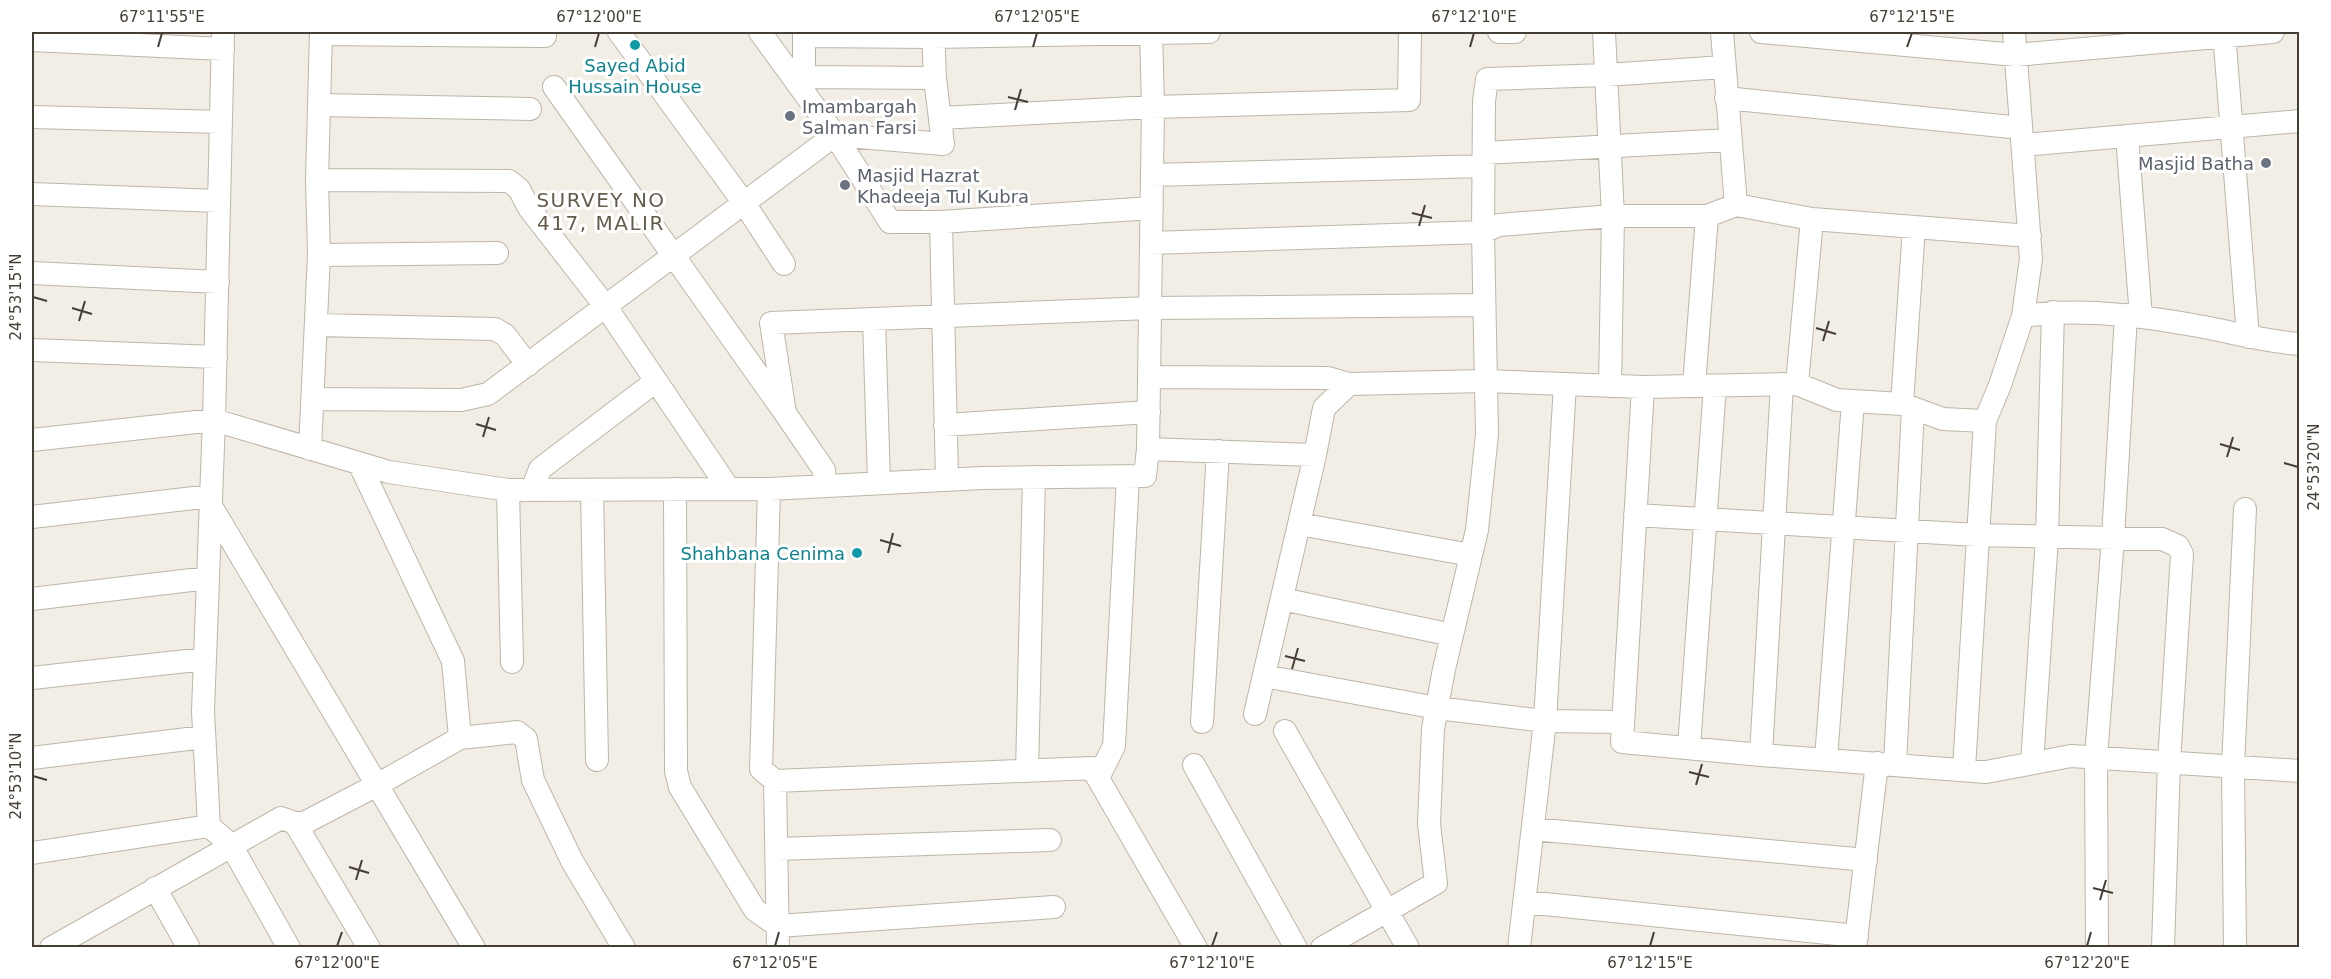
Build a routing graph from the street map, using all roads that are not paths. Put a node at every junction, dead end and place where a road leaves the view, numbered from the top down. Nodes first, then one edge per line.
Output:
1 (619, 32) edge
2 (760, 32) edge
3 (1151, 32) edge
4 (1209, 32) edge
5 (1410, 32) edge
6 (1499, 32) edge
7 (1515, 32) edge
8 (1604, 32) edge
9 (1722, 32) edge
10 (1761, 32) edge
11 (2014, 32) edge
12 (2273, 32) edge
13 (321, 33) edge
14 (2224, 33) edge
15 (804, 34) edge
16 (933, 34) edge
17 (545, 36) dead end
18 (32, 40) edge
19 (223, 40) edge
20 (2016, 55) junction
21 (1724, 66) junction
22 (1606, 75) junction
23 (935, 78) junction
24 (804, 84) junction
25 (554, 87) dead end
26 (1726, 98) junction
27 (319, 105) junction
28 (1153, 107) junction
29 (530, 109) dead end
30 (32, 117) edge
31 (940, 118) junction
32 (2300, 121) edge
33 (221, 122) junction
34 (2232, 128) junction
35 (835, 135) junction
36 (2022, 136) junction
37 (2127, 136) junction
38 (1730, 140) junction
39 (1610, 147) junction
40 (1483, 160) junction
41 (1152, 175) junction
42 (317, 180) junction
43 (32, 194) edge
44 (219, 201) junction
45 (744, 203) junction
46 (1736, 205) junction
47 (1152, 208) junction
48 (1613, 216) junction
49 (1707, 216) junction
50 (1812, 219) junction
51 (941, 222) junction
52 (1914, 227) junction
53 (1483, 232) junction
54 (2030, 236) junction
55 (1151, 243) junction
56 (497, 254) dead end
57 (319, 255) junction
58 (675, 255) junction
59 (784, 264) dead end
60 (32, 273) edge
61 (218, 282) junction
62 (1484, 305) junction
63 (606, 307) junction
64 (1150, 308) junction
65 (2054, 312) junction
66 (2023, 316) junction
67 (2134, 316) junction
68 (942, 317) junction
69 (874, 320) junction
70 (316, 325) junction
71 (2248, 337) junction
72 (2300, 345) edge
73 (32, 350) edge
74 (216, 357) junction
75 (528, 365) junction
76 (1149, 377) junction
77 (656, 381) junction
78 (1485, 381) junction
79 (1349, 384) junction
80 (1565, 384) junction
81 (1790, 384) junction
82 (1610, 386) junction
83 (1705, 386) junction
84 (1643, 387) junction
85 (314, 399) junction
86 (1853, 401) junction
87 (1908, 406) junction
88 (1149, 412) junction
89 (785, 413) junction
90 (214, 420) junction
91 (1985, 421) junction
92 (945, 425) junction
93 (32, 440) edge
94 (310, 449) junction
95 (1148, 449) junction
96 (1218, 451) junction
97 (1315, 455) junction
98 (359, 463) junction
99 (1128, 476) junction
100 (1034, 477) junction
101 (947, 480) junction
102 (879, 483) junction
103 (825, 486) junction
104 (675, 489) junction
105 (729, 489) junction
106 (769, 489) junction
107 (508, 490) junction
108 (532, 490) junction
109 (592, 490) junction
110 (211, 501) junction
111 (2245, 509) dead end
112 (1635, 515) junction
113 (32, 517) edge
114 (1705, 519) junction
115 (1299, 524) junction
116 (1774, 524) junction
117 (1843, 526) junction
118 (1907, 530) junction
119 (1977, 535) junction
120 (2047, 537) junction
121 (2113, 538) junction
122 (1472, 555) junction
123 (208, 578) junction
124 (32, 599) edge
125 (1282, 599) junction
126 (1452, 635) junction
127 (205, 659) junction
128 (512, 662) dead end
129 (1264, 676) junction
130 (32, 678) edge
131 (1437, 708) junction
132 (1255, 714) dead end
133 (1545, 721) junction
134 (1202, 722) dead end
135 (1623, 722) junction
136 (1285, 732) dead end
137 (204, 737) junction
138 (460, 738) junction
139 (1689, 747) junction
140 (1761, 755) junction
141 (2096, 757) junction
142 (32, 758) edge
143 (1826, 759) junction
144 (597, 760) dead end
145 (2169, 762) junction
146 (2032, 763) junction
147 (1886, 764) junction
148 (1194, 765) dead end
149 (2233, 766) junction
150 (1964, 769) junction
151 (1027, 771) junction
152 (2300, 771) edge
153 (1098, 778) junction
154 (775, 781) junction
155 (377, 785) junction
156 (295, 823) junction
157 (209, 826) junction
158 (1533, 829) junction
159 (1050, 840) dead end
160 (231, 845) junction
161 (777, 849) junction
162 (32, 853) edge
163 (1866, 860) junction
164 (155, 888) junction
165 (1524, 902) junction
166 (1054, 907) dead end
167 (1386, 911) junction
168 (80, 940) edge
169 (774, 940) edge
170 (1856, 942) edge
171 (51, 948) edge
172 (189, 948) edge
173 (289, 948) edge
174 (369, 948) edge
175 (474, 948) edge
176 (624, 948) edge
177 (1196, 948) edge
178 (1296, 948) edge
179 (1322, 948) edge
180 (1408, 948) edge
181 (1519, 948) edge
182 (2097, 948) edge
183 (2163, 948) edge
184 (2235, 948) edge

1 - 45 street
2 - 24 street
3 - 4 street
3 - 16 street
3 - 28 street
5 - 28 street
6 - 7 street
8 - 22 street
9 - 21 street
10 - 20 street
11 - 20 street
12 - 14 street
13 - 17 street
13 - 27 street
14 - 20 street
14 - 34 street
15 - 16 street
15 - 24 street
16 - 23 street
18 - 19 street
19 - 33 street
20 - 36 street
21 - 22 street
21 - 26 street
22 - 39 street
22 - 40 street
23 - 24 street
23 - 31 street
24 - 35 street
25 - 58 street
26 - 36 street
26 - 38 street
27 - 29 street
27 - 42 street
28 - 31 street
28 - 41 street
30 - 33 street
31 - 35 street
32 - 34 street
33 - 44 street
34 - 37 street
34 - 71 street
35 - 45 street
35 - 51 street
36 - 37 street
36 - 54 street
37 - 67 street
38 - 39 street
38 - 46 street
39 - 40 street
39 - 48 street
40 - 41 street
40 - 53 street
41 - 47 street
42 - 57 street
42 - 63 street
43 - 44 street
44 - 61 street
45 - 58 street
45 - 59 street
46 - 49 street
46 - 50 street
47 - 51 street
47 - 55 street
48 - 49 street
48 - 53 street
48 - 82 street
49 - 83 street
50 - 52 street
50 - 81 street
51 - 68 street
52 - 54 street
52 - 87 street
53 - 55 street
53 - 62 street
54 - 66 street
55 - 64 street
56 - 57 street
57 - 70 street
58 - 63 street
58 - 89 street
60 - 61 street
61 - 74 street
62 - 64 street
62 - 78 street
63 - 75 street
63 - 77 street
64 - 68 street
64 - 76 street
65 - 66 street
65 - 67 street
65 - 120 street
66 - 91 street
67 - 71 street
67 - 121 street
68 - 69 street
68 - 92 street
69 - 89 street
69 - 102 street
70 - 75 street
70 - 85 street
71 - 72 street
73 - 74 street
74 - 90 street
75 - 85 street
76 - 79 street
76 - 88 street
77 - 105 street
77 - 108 street
78 - 79 street
78 - 80 street
78 - 122 street
79 - 97 street
80 - 82 street
80 - 133 street
81 - 83 street
81 - 86 street
81 - 116 street
82 - 84 street
83 - 84 street
83 - 114 street
84 - 112 street
85 - 94 street
86 - 87 street
86 - 117 street
87 - 91 street
87 - 118 street
88 - 92 street
88 - 95 street
89 - 103 street
90 - 93 street
90 - 94 street
90 - 110 street
91 - 119 street
92 - 101 street
94 - 98 street
95 - 96 street
95 - 99 street
96 - 97 street
96 - 134 street
97 - 115 street
98 - 107 street
98 - 138 street
99 - 100 street
99 - 153 street
100 - 101 street
100 - 151 street
101 - 102 street
102 - 103 street
103 - 106 street
104 - 105 street
104 - 109 street
104 - 169 street
105 - 106 street
106 - 154 street
107 - 108 street
107 - 128 street
108 - 109 street
109 - 144 street
110 - 113 street
110 - 123 street
110 - 155 street
111 - 149 street
112 - 114 street
112 - 135 street
114 - 116 street
114 - 139 street
115 - 122 street
115 - 125 street
116 - 117 street
116 - 140 street
117 - 118 street
117 - 143 street
118 - 119 street
118 - 147 street
119 - 120 street
119 - 150 street
120 - 121 street
120 - 146 street
121 - 141 street
121 - 145 street
122 - 126 street
123 - 124 street
123 - 127 street
125 - 126 street
125 - 129 street
126 - 131 street
127 - 130 street
127 - 137 street
129 - 131 street
129 - 132 street
131 - 133 street
131 - 167 street
133 - 135 street
133 - 158 street
135 - 139 street
136 - 167 street
137 - 142 street
137 - 157 street
138 - 155 street
138 - 176 street
139 - 140 street
140 - 143 street
141 - 145 street
141 - 146 street
141 - 182 street
143 - 147 street
145 - 149 street
145 - 183 street
146 - 150 street
147 - 150 street
147 - 163 street
148 - 178 street
149 - 152 street
149 - 184 street
151 - 153 street
151 - 154 street
153 - 177 street
154 - 161 street
155 - 156 street
155 - 175 street
156 - 160 street
156 - 174 street
157 - 160 street
157 - 162 street
158 - 163 street
158 - 165 street
159 - 161 street
160 - 164 street
160 - 173 street
161 - 169 street
163 - 170 street
164 - 168 street
164 - 172 street
165 - 170 street
165 - 181 street
166 - 169 street
167 - 179 street
167 - 180 street
168 - 171 street

